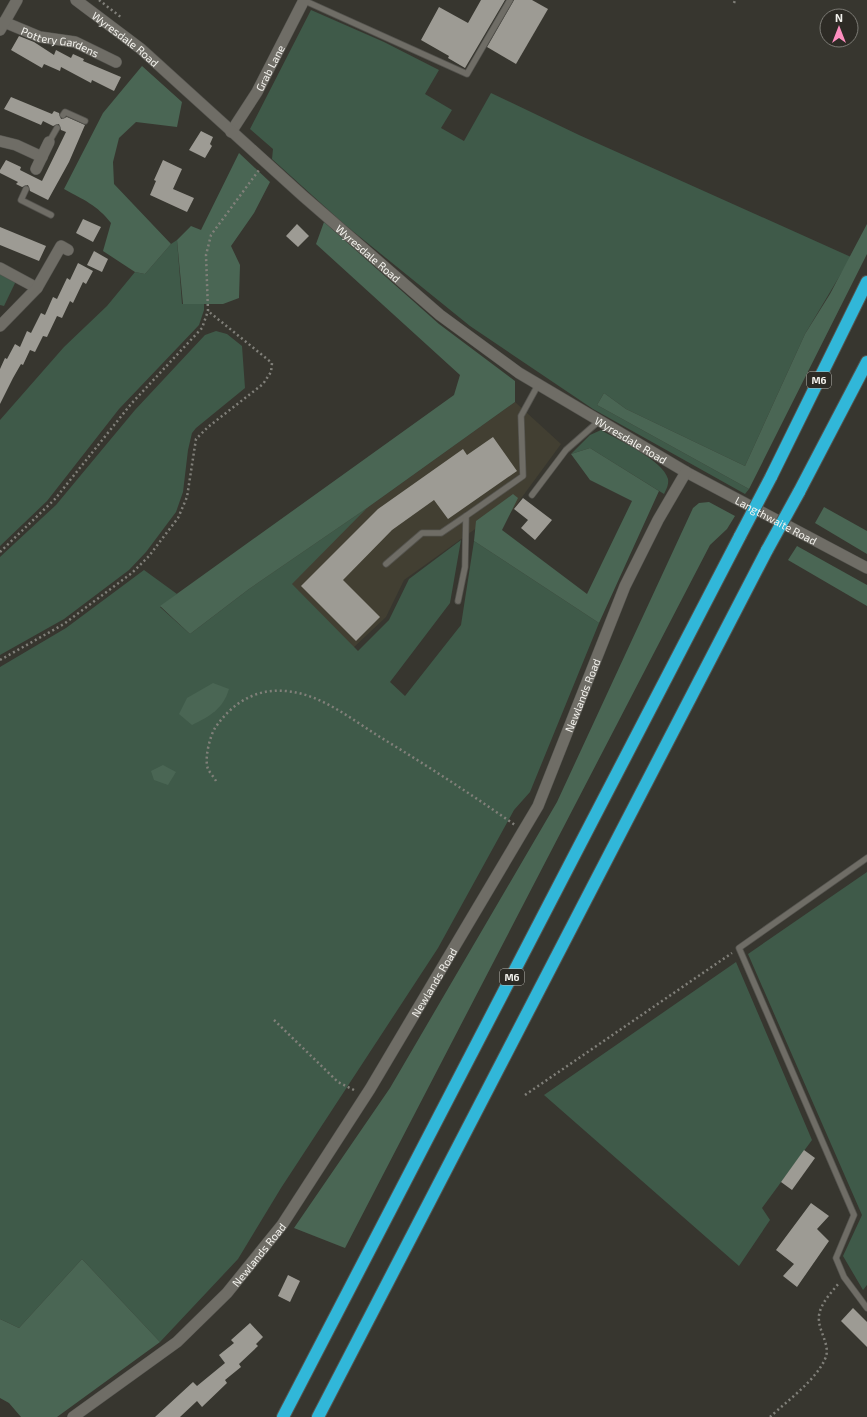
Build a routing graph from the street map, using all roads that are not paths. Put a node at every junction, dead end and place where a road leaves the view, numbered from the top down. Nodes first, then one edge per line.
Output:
1 (17, 0) edge
2 (76, 0) edge
3 (303, 0) edge
4 (510, 0) edge
5 (2, 26) edge
6 (116, 62) dead end
7 (63, 115) dead end
8 (85, 121) dead end
9 (57, 128) dead end
10 (231, 132) junction
11 (0, 141) edge
12 (49, 142) joint
13 (42, 157) junction
14 (34, 172) dead end
15 (26, 189) dead end
16 (51, 215) dead end
17 (68, 250) dead end
18 (0, 268) edge
19 (867, 282) edge
20 (37, 288) junction
21 (0, 326) edge
22 (867, 362) edge
23 (538, 385) junction
24 (599, 421) junction
25 (686, 472) junction
26 (532, 495) dead end
27 (466, 516) junction
28 (386, 564) dead end
29 (867, 568) edge
30 (458, 601) dead end
31 (867, 858) edge
32 (867, 1308) edge
33 (73, 1417) edge
34 (283, 1417) edge
35 (318, 1417) edge

1 - 5 street, Pottery Gardens
2 - 10 street, Wyresdale Road
3 - 4 lane
3 - 10 street, Grab Lane
5 - 6 street, Pottery Gardens
7 - 8 lane
9 - 12 lane
10 - 23 street, Wyresdale Road
11 - 13 street
12 - 13 street
13 - 14 street
15 - 16 lane
17 - 20 street
18 - 20 street
19 - 34 highway, M6, bridge
20 - 21 street
22 - 35 highway, M6, bridge
23 - 24 street, Wyresdale Road
23 - 27 lane
24 - 25 street, Wyresdale Road
24 - 26 lane
25 - 29 street, Langthwaite Road
25 - 33 street, Newlands Road
27 - 28 lane
27 - 30 lane
31 - 32 lane

